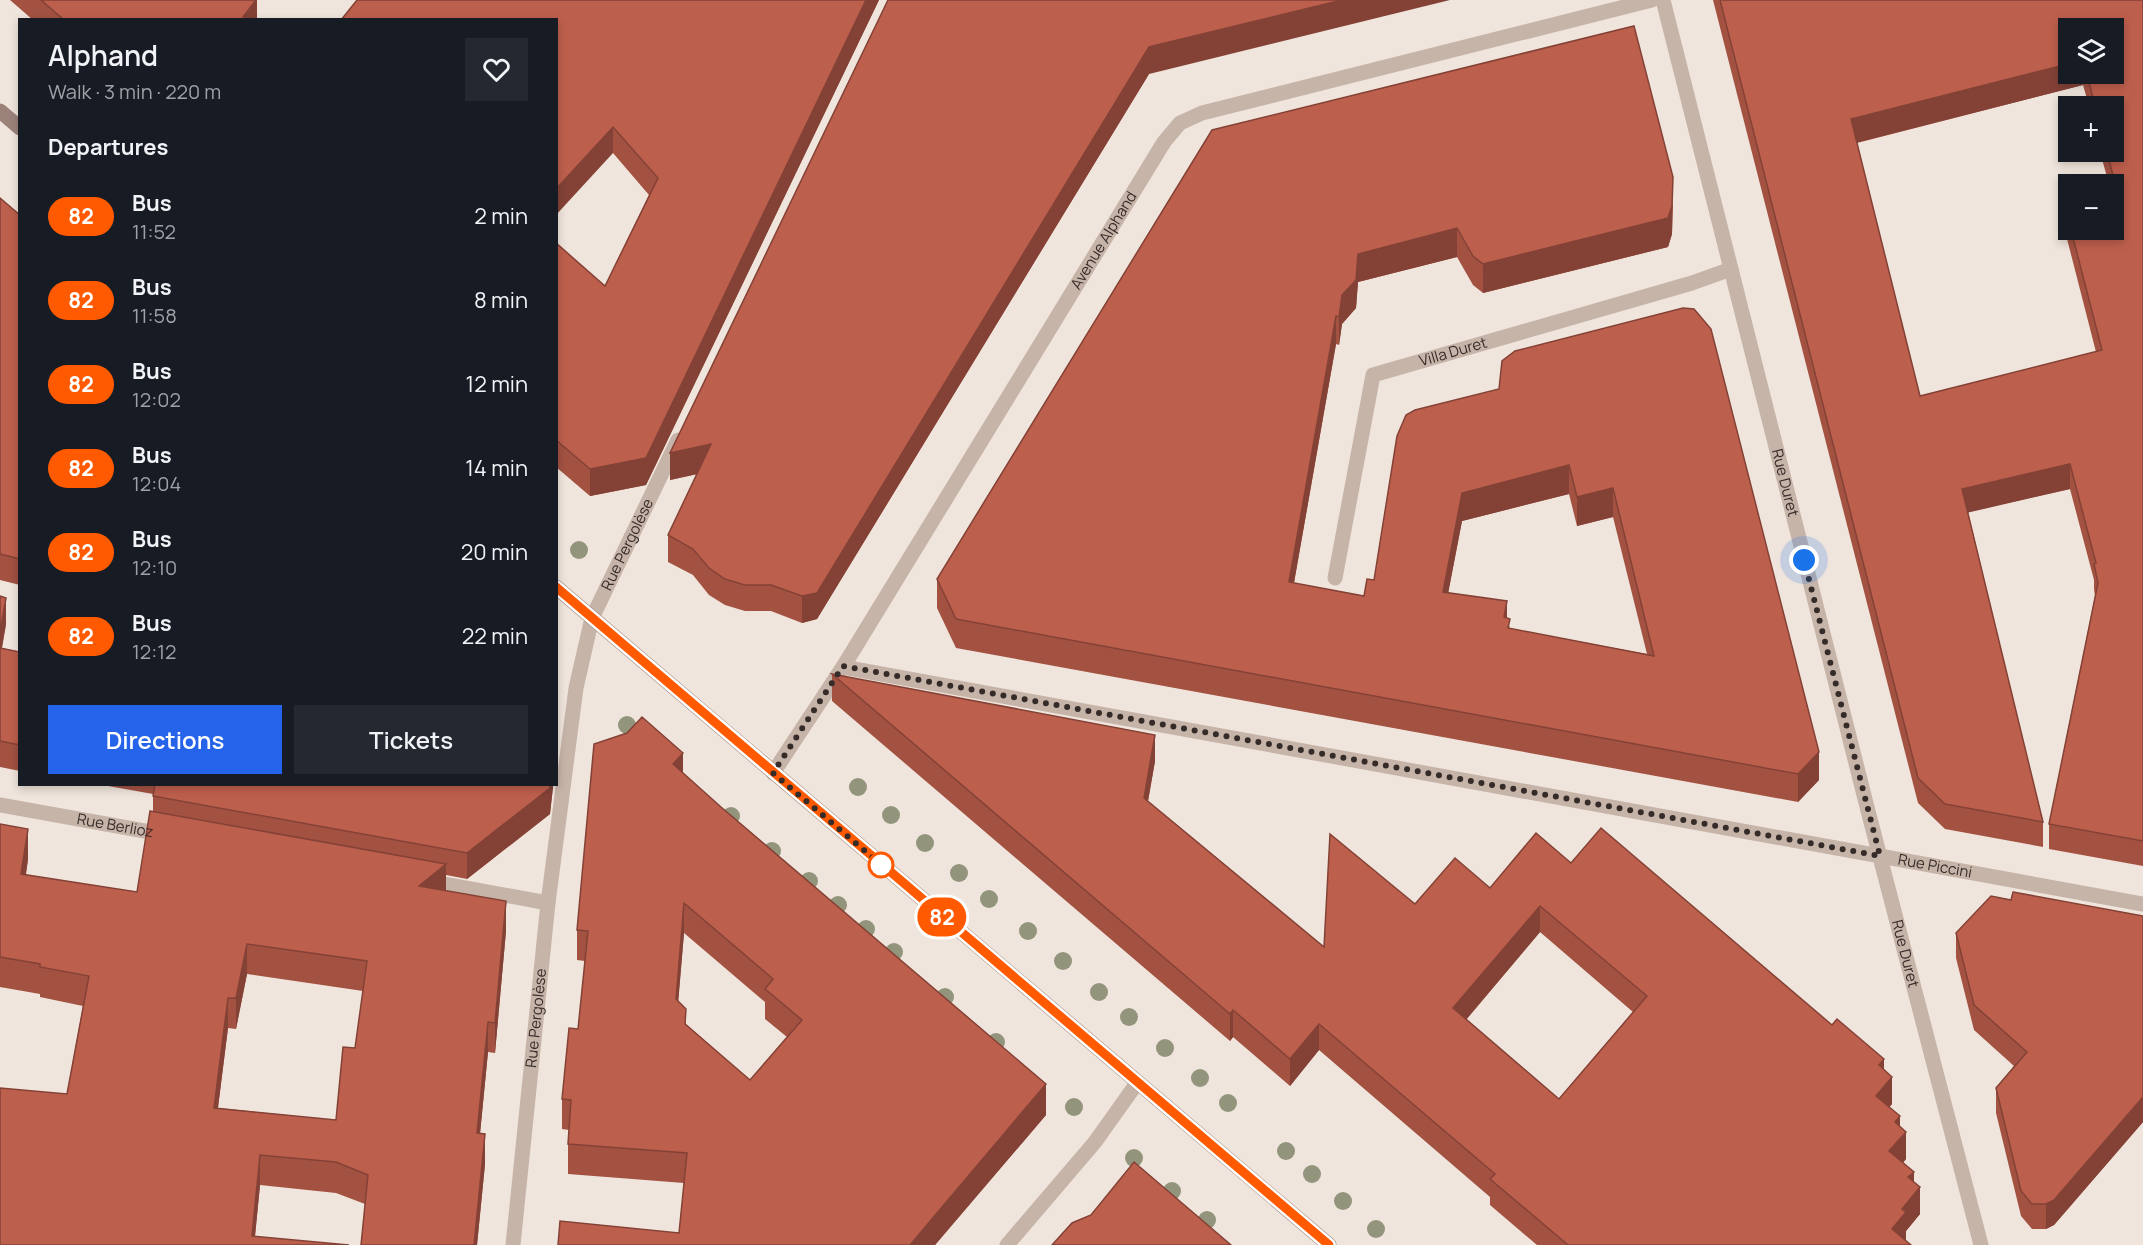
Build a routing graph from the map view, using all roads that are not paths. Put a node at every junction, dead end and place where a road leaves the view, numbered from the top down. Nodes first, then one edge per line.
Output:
1 (1652, 0) edge
2 (1663, 0) edge
3 (0, 111) edge
4 (18, 126) edge
5 (1731, 269) junction
6 (687, 422) edge
7 (1335, 578) dead end
8 (558, 589) edge
9 (592, 618) junction
10 (843, 666) junction
11 (773, 773) junction
12 (0, 805) edge
13 (185, 838) edge
14 (1880, 856) junction
15 (417, 879) edge
16 (548, 903) junction
17 (2143, 904) edge
18 (1137, 1083) junction
19 (513, 1245) edge
20 (1007, 1245) edge
21 (1329, 1245) edge
22 (1981, 1245) edge

1 - 10 street, Avenue Alphand
2 - 5 street, Rue Duret
3 - 4 street
5 - 7 street, Villa Duret
5 - 14 street, Rue Duret
6 - 9 street, Rue Pergolèse
8 - 9 street
9 - 11 street
9 - 16 street, Rue Pergolèse
10 - 11 street, Avenue Alphand
10 - 14 street, Rue Piccini
11 - 18 street
12 - 13 street, Rue Berlioz
14 - 17 street, Rue Piccini
14 - 22 street, Rue Duret
15 - 16 street
16 - 19 street, Rue Pergolèse
18 - 20 street
18 - 21 street

